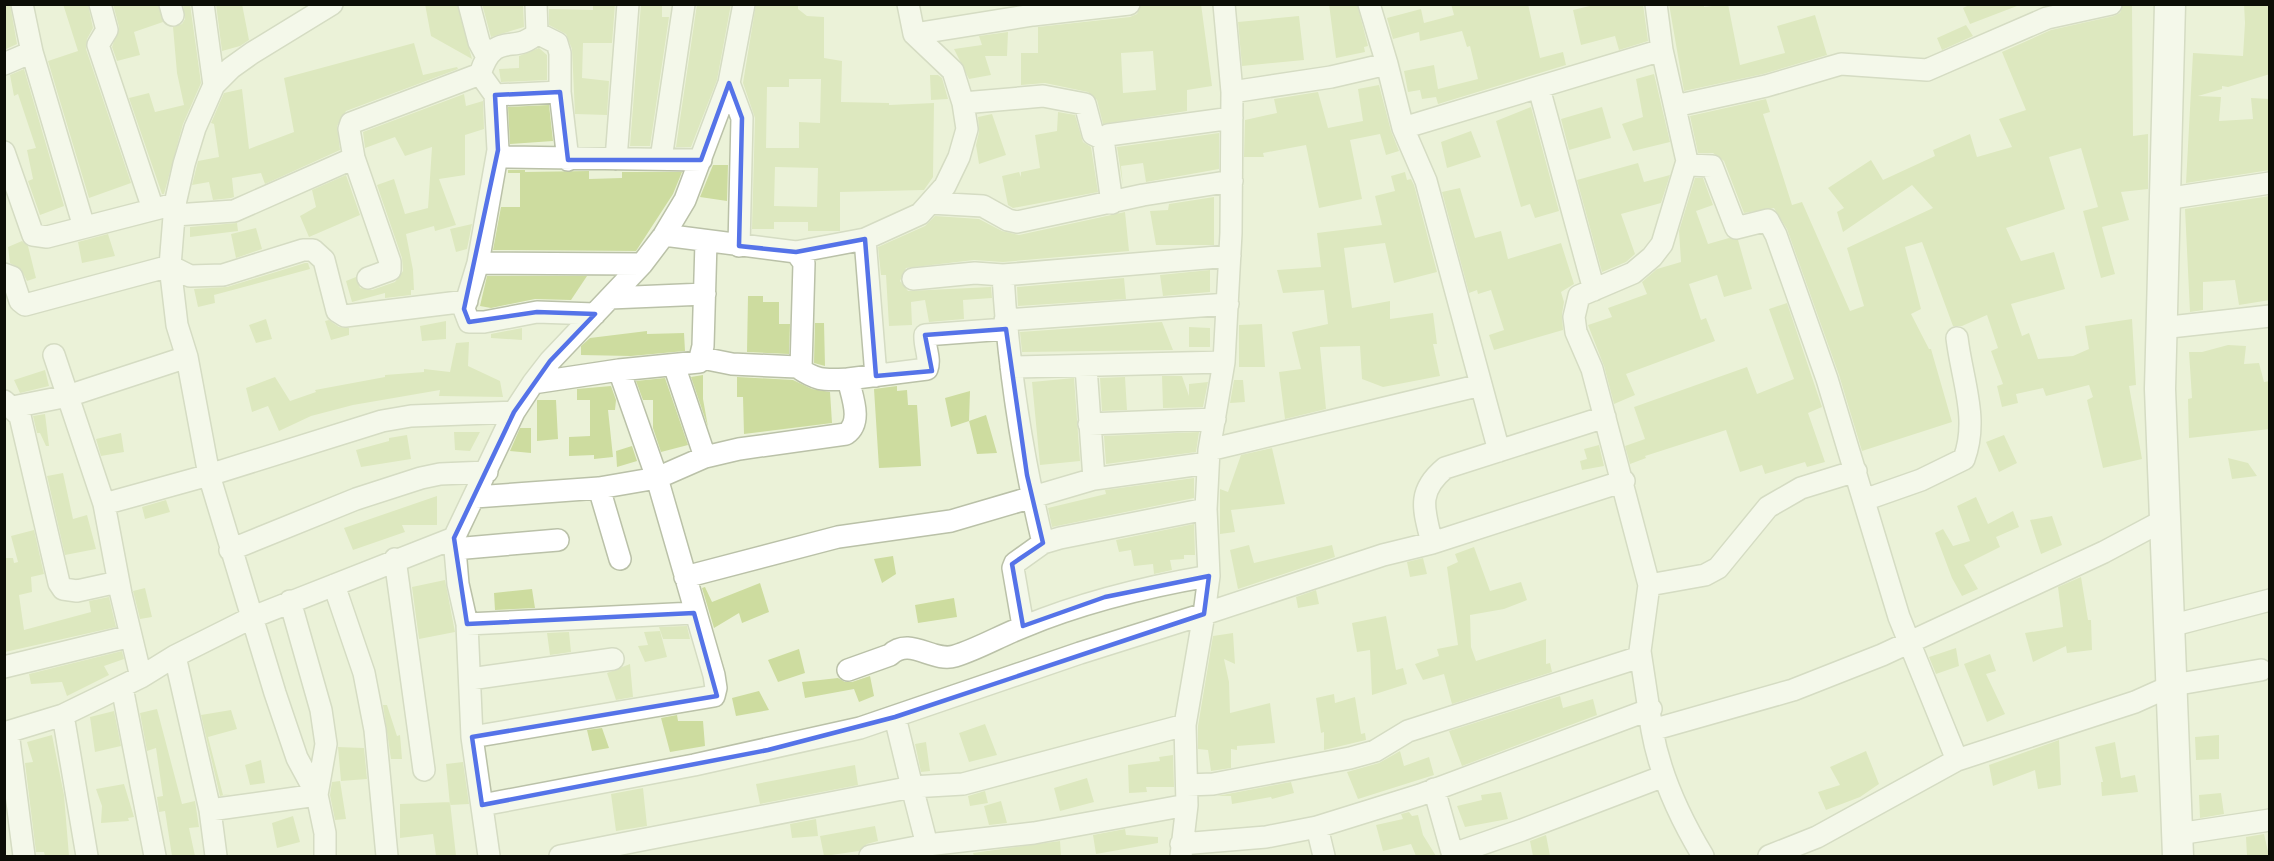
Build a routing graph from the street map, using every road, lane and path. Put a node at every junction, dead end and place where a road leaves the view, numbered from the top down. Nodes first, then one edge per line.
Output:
1 (22, 4) edge
2 (100, 4) edge
3 (203, 4) edge
4 (332, 4) edge
5 (469, 4) edge
6 (536, 4) edge
7 (628, 4) edge
8 (684, 4) edge
9 (744, 4) edge
10 (908, 4) edge
11 (1129, 4) edge
12 (1224, 4) edge
13 (1369, 4) edge
14 (1656, 4) edge
15 (2111, 4) edge
16 (2170, 4) edge
17 (537, 33) junction
18 (914, 34) junction
19 (1662, 50) junction
20 (32, 52) junction
21 (4, 64) edge
22 (1387, 64) junction
23 (483, 65) junction
24 (729, 83) junction
25 (214, 85) junction
26 (1539, 88) junction
27 (560, 92) junction
28 (1232, 93) junction
29 (495, 95) junction
30 (963, 103) junction
31 (1675, 106) junction
32 (1232, 118) junction
33 (1403, 128) junction
34 (1103, 139) junction
35 (498, 150) junction
36 (4, 152) edge
37 (354, 158) junction
38 (616, 159) junction
39 (661, 159) junction
40 (568, 160) junction
41 (701, 160) junction
42 (1687, 161) junction
43 (1232, 181) junction
44 (2270, 183) edge
45 (2165, 199) junction
46 (930, 203) junction
47 (1112, 203) junction
48 (153, 209) junction
49 (175, 209) junction
50 (84, 227) junction
51 (664, 235) junction
52 (865, 239) junction
53 (706, 242) junction
54 (739, 246) junction
55 (796, 252) junction
56 (1230, 256) junction
57 (478, 263) junction
58 (642, 264) junction
59 (170, 266) junction
60 (4, 274) edge
61 (1003, 275) junction
62 (368, 278) dead end
63 (913, 279) dead end
64 (1594, 290) junction
65 (705, 294) junction
66 (610, 298) junction
67 (467, 301) junction
68 (1227, 304) junction
69 (595, 314) junction
70 (2270, 316) edge
71 (1006, 324) junction
72 (2161, 328) junction
73 (1958, 338) dead end
74 (54, 355) dead end
75 (187, 357) junction
76 (702, 358) junction
77 (1224, 362) junction
78 (674, 365) junction
79 (1086, 366) junction
80 (1011, 368) junction
81 (801, 369) junction
82 (619, 370) junction
83 (876, 376) junction
84 (848, 379) junction
85 (533, 383) junction
86 (1481, 385) junction
87 (68, 396) junction
88 (9, 404) edge
89 (514, 412) junction
90 (1605, 417) junction
91 (1215, 419) junction
92 (1089, 424) junction
93 (1500, 451) junction
94 (705, 457) junction
95 (1208, 457) junction
96 (1856, 471) junction
97 (487, 472) junction
98 (209, 475) junction
99 (657, 478) junction
100 (1094, 479) junction
101 (1624, 482) junction
102 (599, 488) junction
103 (1032, 496) junction
104 (475, 497) junction
105 (1864, 500) junction
106 (104, 504) junction
107 (1206, 509) junction
108 (2166, 519) junction
109 (558, 540) dead end
110 (454, 543) junction
111 (1043, 543) junction
112 (1432, 543) junction
113 (231, 550) junction
114 (620, 558) dead end
115 (395, 559) junction
116 (1209, 576) junction
117 (685, 578) junction
118 (118, 582) junction
119 (334, 585) junction
120 (1649, 585) junction
121 (2270, 600) edge
122 (290, 601) junction
123 (694, 613) junction
124 (1204, 614) junction
125 (253, 617) junction
126 (467, 624) junction
127 (1023, 626) junction
128 (2170, 626) junction
129 (131, 636) junction
130 (1908, 642) junction
131 (175, 656) junction
132 (1640, 657) junction
133 (613, 658) dead end
134 (4, 667) edge
135 (848, 670) dead end
136 (2261, 670) dead end
137 (141, 677) junction
138 (470, 679) junction
139 (2172, 685) junction
140 (122, 687) junction
141 (1651, 709) junction
142 (63, 715) junction
143 (895, 717) junction
144 (1185, 725) junction
145 (1652, 730) junction
146 (6, 733) edge
147 (472, 737) junction
148 (1957, 760) junction
149 (424, 770) dead end
150 (1664, 776) junction
151 (912, 787) junction
152 (1434, 789) junction
153 (317, 795) junction
154 (1186, 795) junction
155 (482, 805) junction
156 (210, 810) junction
157 (2270, 820) edge
158 (1317, 827) junction
159 (927, 845) junction
160 (2178, 845) edge
161 (1181, 850) edge
162 (1453, 855) edge
163 (24, 856) edge
164 (87, 856) edge
165 (155, 856) edge
166 (216, 856) edge
167 (325, 856) edge
168 (387, 856) edge
169 (489, 856) edge
170 (560, 856) edge
171 (870, 856) edge
172 (1324, 856) edge
173 (1703, 856) edge
174 (1769, 856) edge

1 - 20 street
2 - 48 street
3 - 25 street
4 - 25 street
5 - 23 street
6 - 17 street
7 - 38 street
8 - 39 street
9 - 24 street
10 - 18 street
11 - 18 street
12 - 28 street
13 - 22 street
14 - 19 street
15 - 31 street
16 - 45 street
17 - 23 street
17 - 27 street
18 - 30 street
19 - 26 street
19 - 31 street
20 - 21 street
20 - 50 street
22 - 28 street
22 - 33 street
23 - 29 street
23 - 37 street
24 - 41 street
24 - 54 street
25 - 49 street
26 - 33 street
26 - 64 street
27 - 29 street
27 - 40 street
28 - 32 street
29 - 35 street
30 - 34 street
30 - 46 street
31 - 42 street
32 - 34 street
32 - 43 street
33 - 86 street
34 - 47 street
35 - 40 street
35 - 57 street
36 - 50 street
37 - 49 street
37 - 62 street
38 - 39 street
38 - 40 street
39 - 41 street
41 - 51 street
42 - 64 street
42 - 96 street
43 - 47 street
43 - 56 street
44 - 45 street
45 - 72 street
46 - 47 street
46 - 52 street
48 - 49 street
48 - 50 street
49 - 59 street
51 - 53 street
51 - 58 street
52 - 55 street
52 - 83 street
53 - 54 street
53 - 65 street
54 - 55 street
55 - 81 street
56 - 61 street
56 - 68 street
57 - 58 street
57 - 67 street
58 - 66 street
59 - 60 street
59 - 67 street
59 - 75 street
61 - 63 street
61 - 71 street
64 - 90 street
65 - 66 street
65 - 76 street
66 - 69 street
67 - 69 street
68 - 71 street
68 - 77 street
69 - 85 street
70 - 72 street
71 - 80 street
71 - 83 street
72 - 108 street
73 - 105 street
74 - 87 street
75 - 87 street
75 - 98 street
76 - 78 street
76 - 81 street
77 - 79 street
77 - 91 street
78 - 82 street
78 - 94 street
79 - 80 street
79 - 92 street
80 - 103 street
81 - 84 street
82 - 85 street
82 - 99 street
83 - 84 street
84 - 94 street
85 - 89 street
86 - 93 street
86 - 95 street
87 - 88 street
87 - 106 street
88 - 118 street
89 - 97 street
89 - 98 street
90 - 93 street
90 - 101 street
91 - 92 street
91 - 95 street
92 - 100 street
93 - 112 street
94 - 99 street
95 - 100 street
95 - 107 street
96 - 105 street
96 - 120 street
97 - 104 street
97 - 113 street
98 - 106 street
98 - 113 street
99 - 102 street
99 - 117 street
100 - 103 street
101 - 112 street
101 - 120 street
102 - 104 street
102 - 114 street
103 - 111 street
103 - 117 street
104 - 110 street
105 - 130 street
106 - 118 street
107 - 111 street
107 - 116 street
108 - 128 street
108 - 130 street
109 - 110 street
110 - 115 street
110 - 126 street
111 - 127 street
112 - 124 street
113 - 125 street
115 - 119 street
115 - 149 street
116 - 124 street
116 - 127 street
117 - 123 street
118 - 129 street
119 - 122 street
119 - 168 street
120 - 132 street
121 - 128 street
122 - 125 street
122 - 153 street
123 - 126 street
123 - 147 street
124 - 143 street
124 - 144 street
125 - 131 street
125 - 153 street
126 - 138 street
127 - 135 street
128 - 139 street
129 - 134 street
129 - 137 street
130 - 145 street
130 - 148 street
131 - 137 street
131 - 156 street
132 - 141 street
132 - 154 street
133 - 138 street
136 - 139 street
137 - 140 street
138 - 147 street
139 - 148 street
139 - 160 street
140 - 142 street
140 - 165 street
141 - 145 street
141 - 152 street
142 - 146 street
142 - 164 street
143 - 151 street
143 - 155 street
144 - 151 street
144 - 154 street
145 - 150 street
146 - 163 street
147 - 155 street
148 - 174 street
150 - 162 street
150 - 173 street
151 - 159 street
151 - 170 street
152 - 158 street
152 - 162 street
153 - 156 street
153 - 167 street
154 - 159 street
154 - 161 street
155 - 169 street
156 - 166 street
157 - 160 street
158 - 161 street
158 - 172 street
159 - 171 street

